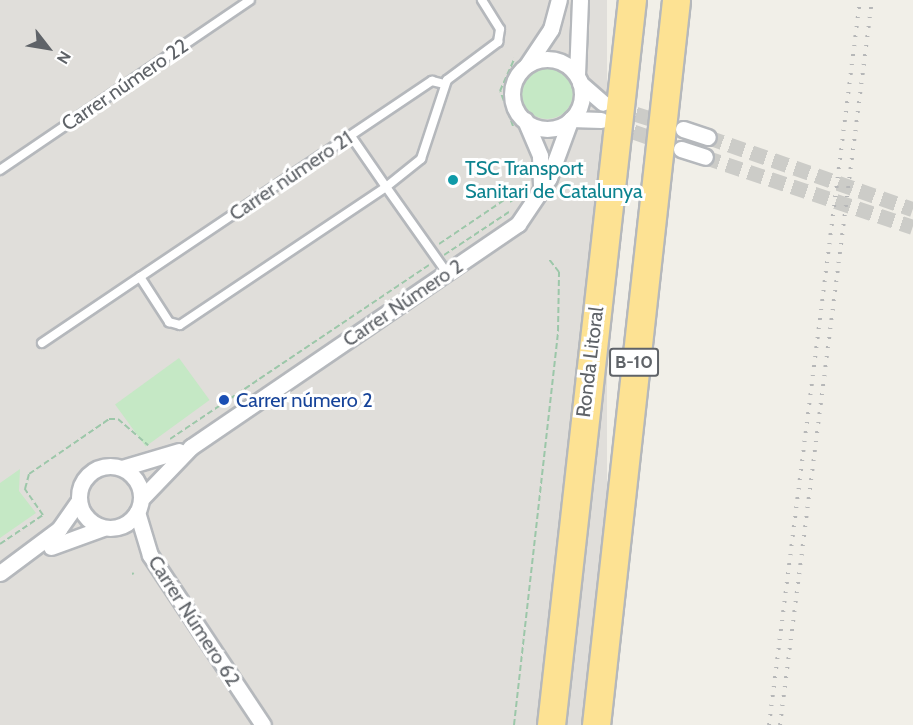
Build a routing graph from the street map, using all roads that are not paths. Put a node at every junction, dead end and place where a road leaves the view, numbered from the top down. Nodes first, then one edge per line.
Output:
1 (250, 0) edge
2 (482, 0) edge
3 (560, 0) edge
4 (580, 0) edge
5 (632, 0) edge
6 (676, 0) edge
7 (525, 59) junction
8 (579, 79) junction
9 (444, 84) junction
10 (603, 103) tunnel mouth
11 (571, 120) junction
12 (601, 120) tunnel mouth
13 (522, 126) junction
14 (683, 129) tunnel mouth
15 (351, 136) junction
16 (708, 137) tunnel mouth
17 (681, 149) tunnel mouth
18 (705, 157) tunnel mouth
19 (0, 170) edge
20 (386, 187) junction
21 (540, 197) junction
22 (447, 273) junction
23 (140, 277) junction
24 (42, 343) dead end
25 (190, 447) junction
26 (122, 468) junction
27 (79, 500) junction
28 (139, 506) junction
29 (103, 528) junction
30 (39, 548) junction
31 (0, 573) edge
32 (263, 725) edge
33 (551, 725) edge
34 (596, 725) edge

1 - 19 lane, Carrer número 22
2 - 9 lane, Carrer número 21
3 - 7 street
4 - 8 street
5 - 33 highway, Ronda Litoral / B-10
6 - 34 highway, B-10
7 - 8 street
7 - 13 street
8 - 10 street
8 - 11 street
9 - 15 lane, Carrer número 21
9 - 20 lane
11 - 12 street
11 - 13 street
11 - 21 street, Carrer Número 2
13 - 21 street
14 - 16 street
15 - 20 lane
15 - 23 lane, Carrer número 21
17 - 18 street
20 - 22 lane
20 - 23 lane
21 - 22 street, Carrer Número 2
22 - 25 street, Carrer Número 2
23 - 24 lane, Carrer número 21
25 - 26 street, Carrer Número 2
25 - 28 street, Carrer Número 2
26 - 27 street
26 - 28 street
27 - 29 street
27 - 30 street
28 - 29 street
28 - 32 street, Carrer Número 62
29 - 30 street
30 - 31 street

